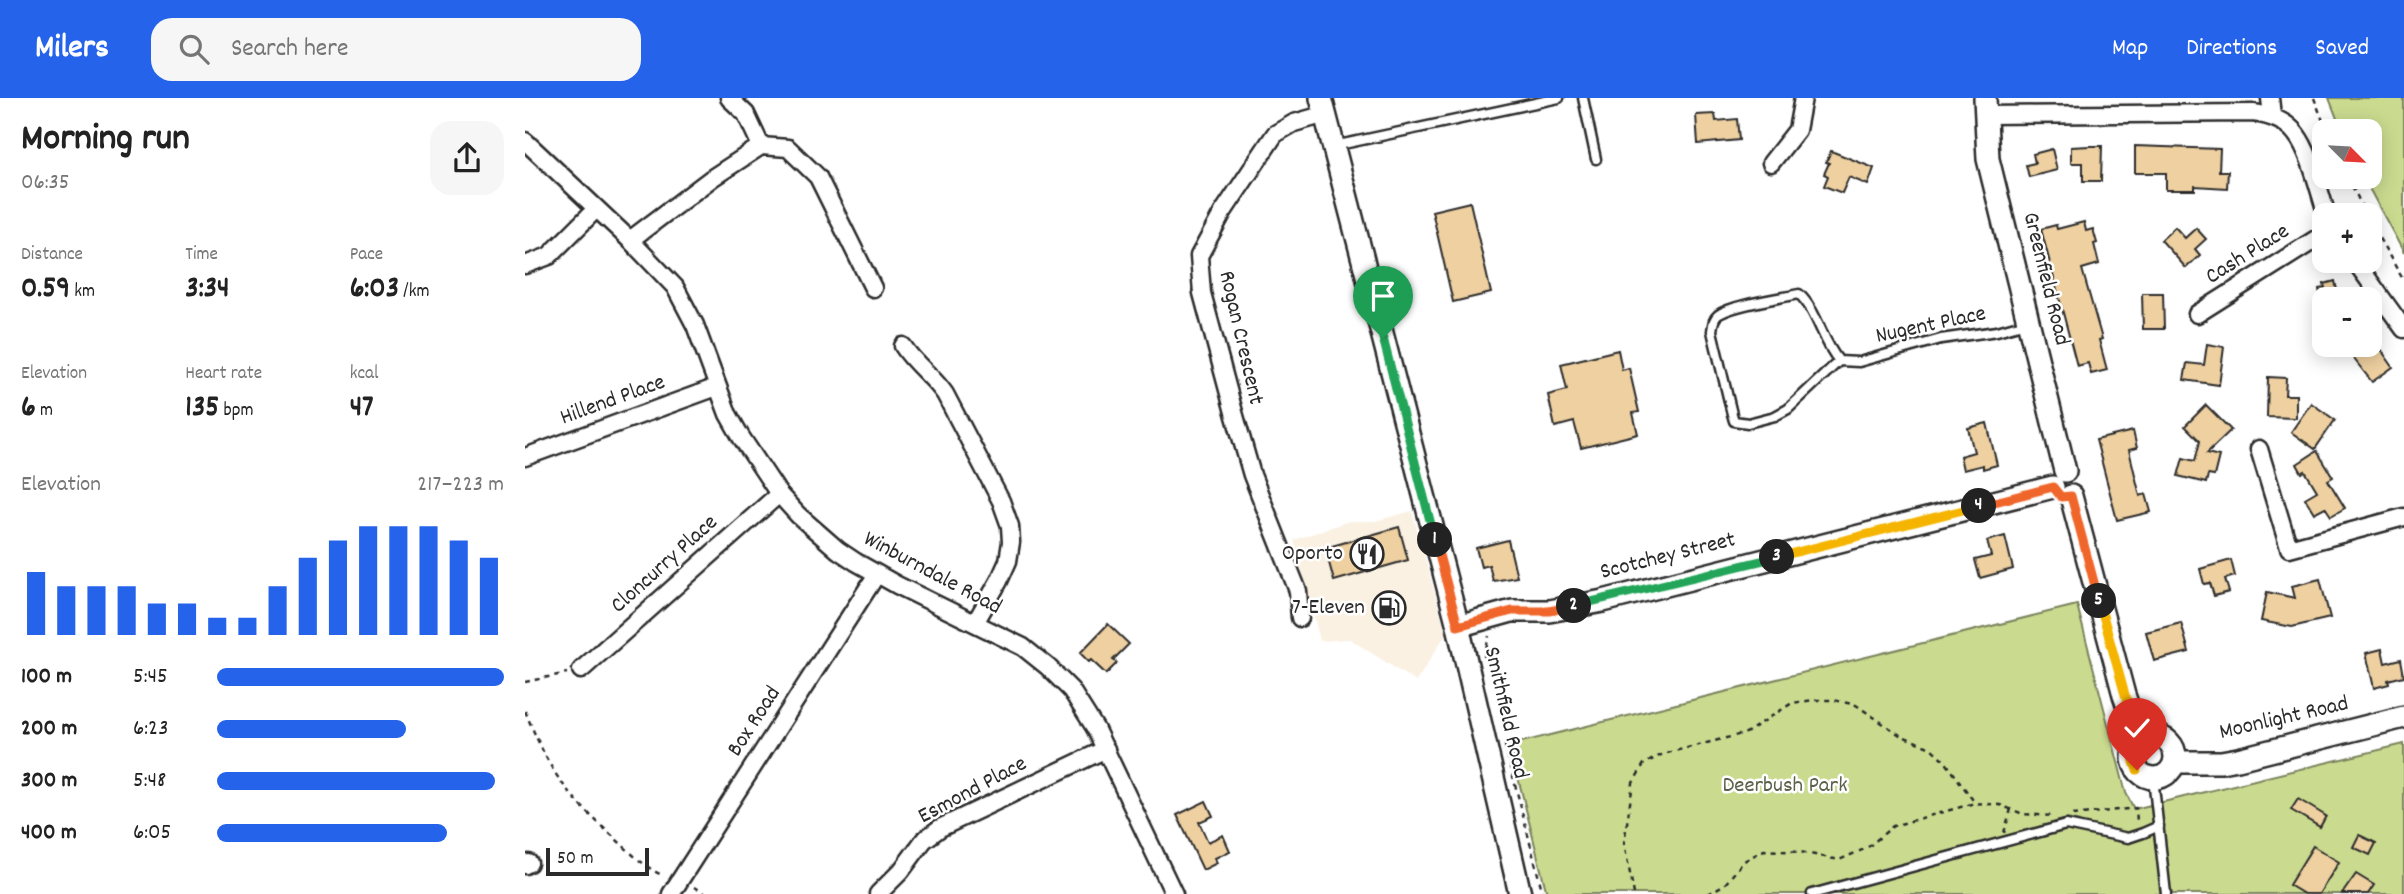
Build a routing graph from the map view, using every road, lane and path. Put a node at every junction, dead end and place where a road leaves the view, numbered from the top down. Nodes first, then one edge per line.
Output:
1 (729, 98) edge
2 (1559, 98) edge
3 (1583, 98) edge
4 (1803, 98) edge
5 (2270, 98) edge
6 (2314, 98) edge
7 (1324, 106) edge
8 (1984, 107) edge
9 (2272, 116) junction
10 (2322, 119) edge
11 (525, 141) edge
12 (761, 146) junction
13 (1334, 146) junction
14 (1596, 159) dead end
15 (1772, 163) dead end
16 (2323, 203) edge
17 (596, 209) junction
18 (631, 240) junction
19 (2312, 242) edge
20 (2382, 243) edge
21 (525, 265) edge
22 (2364, 273) edge
23 (2404, 281) edge
24 (873, 288) dead end
25 (2197, 314) dead end
26 (2029, 322) junction
27 (2404, 329) edge
28 (903, 346) dead end
29 (1839, 360) junction
30 (717, 387) junction
31 (2259, 449) dead end
32 (525, 457) edge
33 (2063, 485) junction
34 (779, 494) junction
35 (2404, 517) edge
36 (877, 574) junction
37 (1300, 618) dead end
38 (975, 623) junction
39 (1458, 626) junction
40 (1488, 627) dead end
41 (1484, 667) dead end
42 (581, 670) joint
43 (525, 682) edge
44 (525, 711) edge
45 (2404, 718) edge
46 (1503, 740) dead end
47 (2140, 741) junction
48 (1106, 750) junction
49 (2175, 762) junction
50 (2153, 778) junction
51 (1975, 803) junction
52 (2011, 809) junction
53 (2054, 816) dead end
54 (2065, 816) dead end
55 (2159, 826) junction
56 (2139, 835) junction
57 (2004, 841) junction
58 (675, 888) edge
59 (705, 894) edge
60 (879, 894) edge
61 (1174, 894) edge
62 (1520, 894) edge
63 (1543, 894) edge
64 (1634, 894) edge
65 (1708, 894) edge
66 (1812, 894) edge
67 (2166, 894) edge

1 - 12 street
2 - 13 lane
3 - 14 lane
4 - 15 street
5 - 9 street
6 - 10 path
7 - 13 street, Smithfield Road
7 - 37 street, Rogan Crescent
8 - 9 street
8 - 26 street, Greenfield Road
9 - 16 street
11 - 17 street, Winburndale Road
12 - 18 street
12 - 24 street
13 - 39 street, Smithfield Road
17 - 18 street, Winburndale Road
17 - 21 street
18 - 30 street, Winburndale Road
19 - 25 street, Cash Place
20 - 23 path
22 - 27 street
26 - 29 lane, Nugent Place
26 - 33 street, Greenfield Road
28 - 38 street
29 - 29 lane
30 - 32 street, Hillend Place
30 - 34 street, Winburndale Road
31 - 35 street
33 - 39 street, Scotchey Street
33 - 47 street, Greenfield Road
34 - 36 street, Winburndale Road
34 - 42 street, Cloncurry Place
36 - 38 street, Winburndale Road
36 - 58 street, Box Road
38 - 48 street, Winburndale Road
39 - 62 street, Smithfield Road
40 - 41 path
42 - 43 path
44 - 58 path
45 - 49 street, Moonlight Road
46 - 63 path
47 - 49 street
47 - 50 street
48 - 60 street, Esmond Place
48 - 61 street, Winburndale Road
49 - 50 street
50 - 55 lane
51 - 52 path
51 - 64 path
51 - 65 path
52 - 53 path
52 - 57 path
54 - 56 path
55 - 56 lane
55 - 67 lane
56 - 57 lane
57 - 66 lane
58 - 59 path

